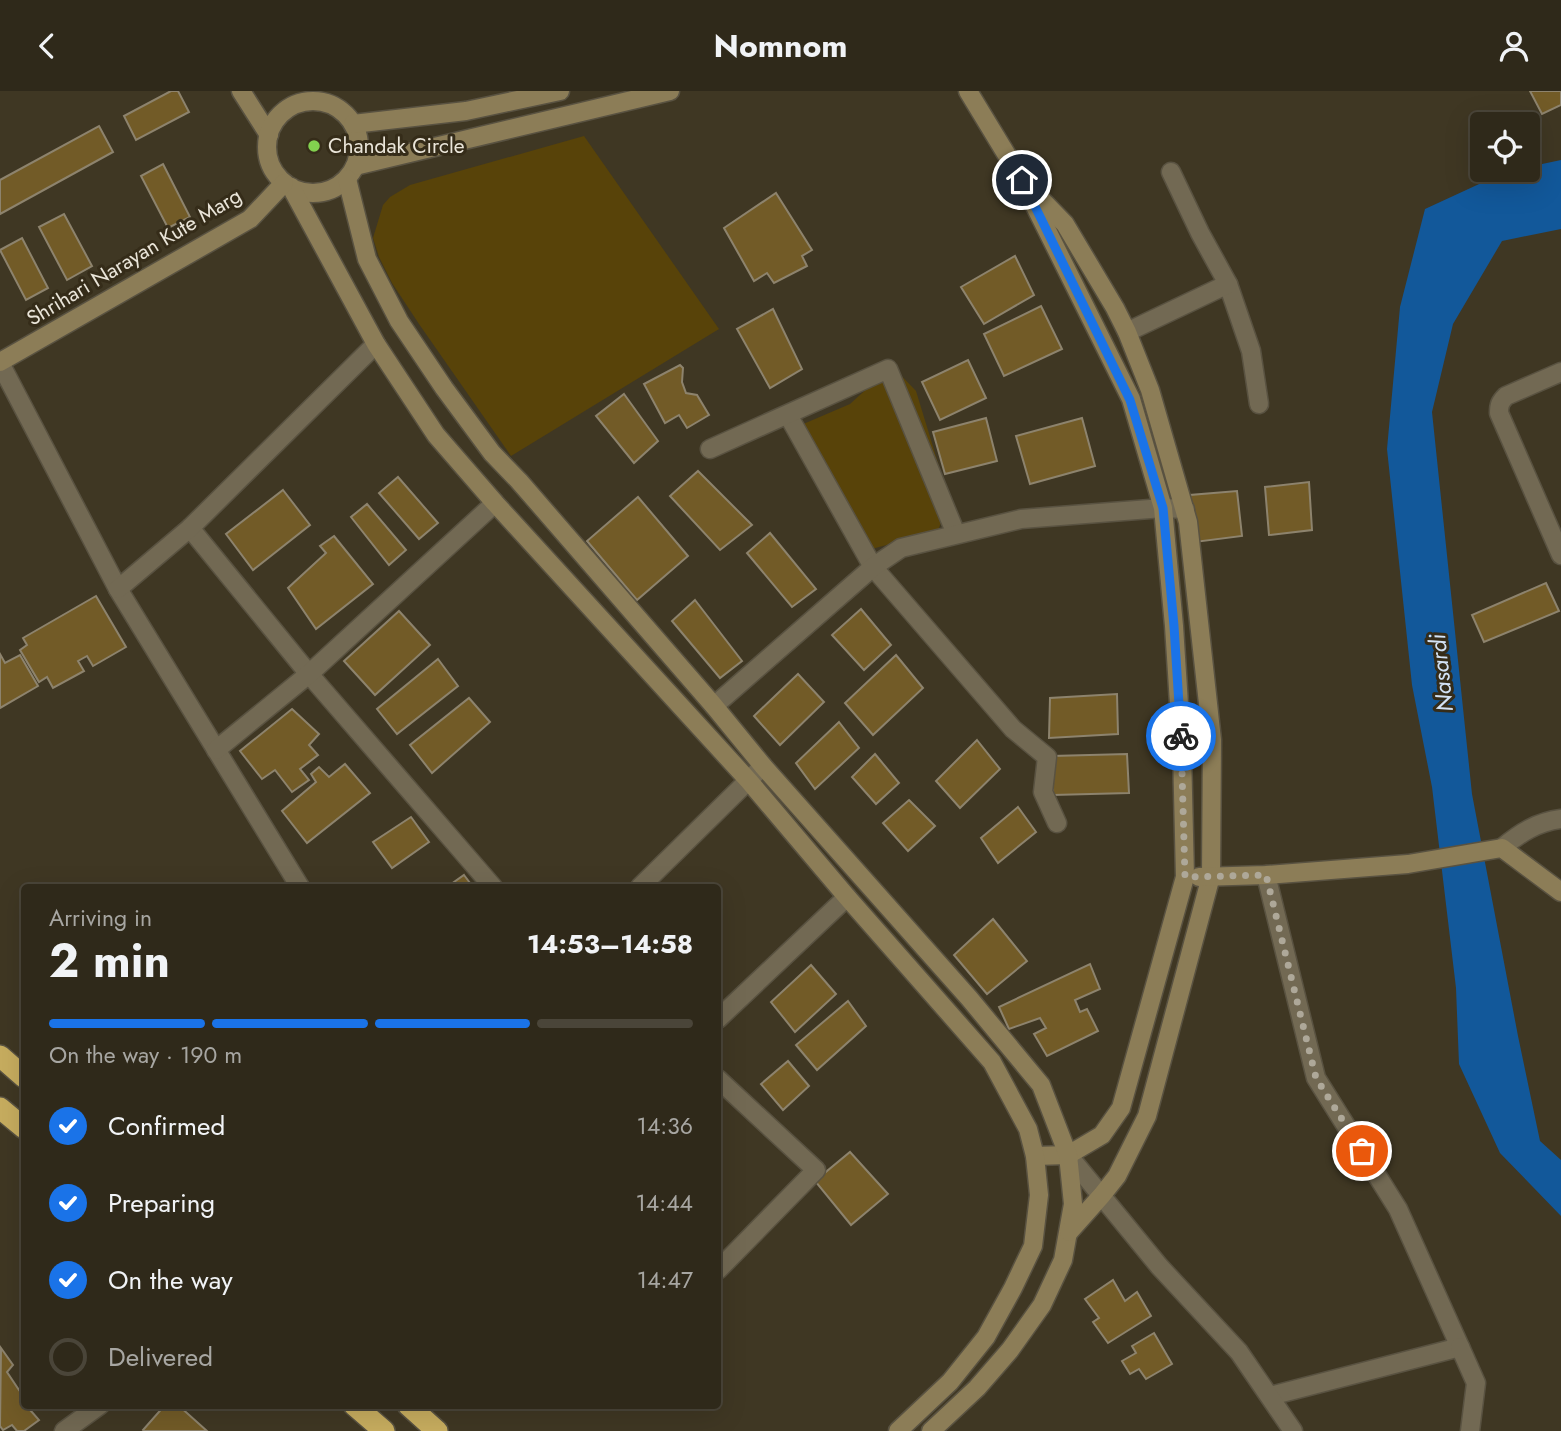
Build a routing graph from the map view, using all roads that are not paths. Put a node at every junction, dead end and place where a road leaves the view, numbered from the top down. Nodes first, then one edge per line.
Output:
1 (242, 91) edge
2 (560, 91) edge
3 (670, 91) edge
4 (968, 91) edge
5 (323, 96) edge
6 (295, 97) edge
7 (353, 124) junction
8 (268, 135) junction
9 (351, 172) junction
10 (1171, 172) dead end
11 (1022, 180) junction
12 (287, 185) junction
13 (1228, 284) junction
14 (1127, 333) junction
15 (376, 344) junction
16 (0, 363) edge
17 (1561, 372) edge
18 (1259, 404) dead end
19 (788, 415) junction
20 (710, 449) dead end
21 (495, 503) junction
22 (1163, 508) junction
23 (1185, 509) junction
24 (190, 529) junction
25 (956, 534) junction
26 (1560, 549) edge
27 (873, 567) junction
28 (118, 589) junction
29 (309, 674) junction
30 (714, 706) junction
31 (216, 750) junction
32 (763, 766) junction
33 (749, 781) junction
34 (1561, 819) edge
35 (1057, 823) dead end
36 (1502, 848) junction
37 (1266, 875) junction
38 (1211, 876) junction
39 (1185, 877) junction
40 (298, 884) edge
41 (490, 884) edge
42 (643, 884) edge
43 (1561, 892) edge
44 (847, 897) junction
45 (721, 1016) edge
46 (0, 1056) edge
47 (21, 1074) edge
48 (721, 1082) edge
49 (0, 1108) edge
50 (21, 1126) edge
51 (1068, 1155) junction
52 (1035, 1156) junction
53 (1102, 1195) junction
54 (1068, 1233) junction
55 (721, 1267) edge
56 (1460, 1347) junction
57 (1270, 1396) junction
58 (94, 1409) edge
59 (359, 1409) edge
60 (413, 1409) edge
61 (64, 1431) edge
62 (384, 1431) edge
63 (438, 1431) edge
64 (898, 1431) edge
65 (931, 1431) edge
66 (1293, 1431) edge
67 (1471, 1431) edge

1 - 8 main road
2 - 7 main road
3 - 9 main road
4 - 11 main road
5 - 6 main road
5 - 7 main road
6 - 8 main road
7 - 9 main road
8 - 12 main road
9 - 12 main road
9 - 30 main road
10 - 13 street
11 - 14 main road
11 - 22 main road
12 - 15 main road
12 - 16 main road, Shrihari Narayan Kute Marg
13 - 14 street
13 - 18 street
14 - 23 main road
15 - 21 main road
15 - 24 street
16 - 28 street
17 - 26 street
19 - 20 street
19 - 25 street
19 - 27 street
21 - 29 street
21 - 33 main road
22 - 23 street
22 - 25 street
22 - 39 main road
23 - 38 main road
24 - 28 street
24 - 29 street
25 - 27 street
27 - 30 street
27 - 35 street
28 - 31 street
29 - 31 street
29 - 41 street
30 - 32 main road
31 - 40 street
32 - 33 street
32 - 51 main road
33 - 42 street
33 - 44 main road
34 - 36 street
36 - 37 main road
36 - 43 main road
37 - 38 main road
37 - 56 street
38 - 39 main road
38 - 53 main road
39 - 51 main road
44 - 45 street
44 - 52 main road
46 - 47 highway
48 - 55 street
49 - 50 highway
51 - 52 main road
51 - 53 street
51 - 54 main road
52 - 64 main road
53 - 54 main road
53 - 57 street
54 - 65 main road
56 - 57 street
56 - 67 street
57 - 66 street
58 - 61 street
59 - 62 highway
60 - 63 highway

